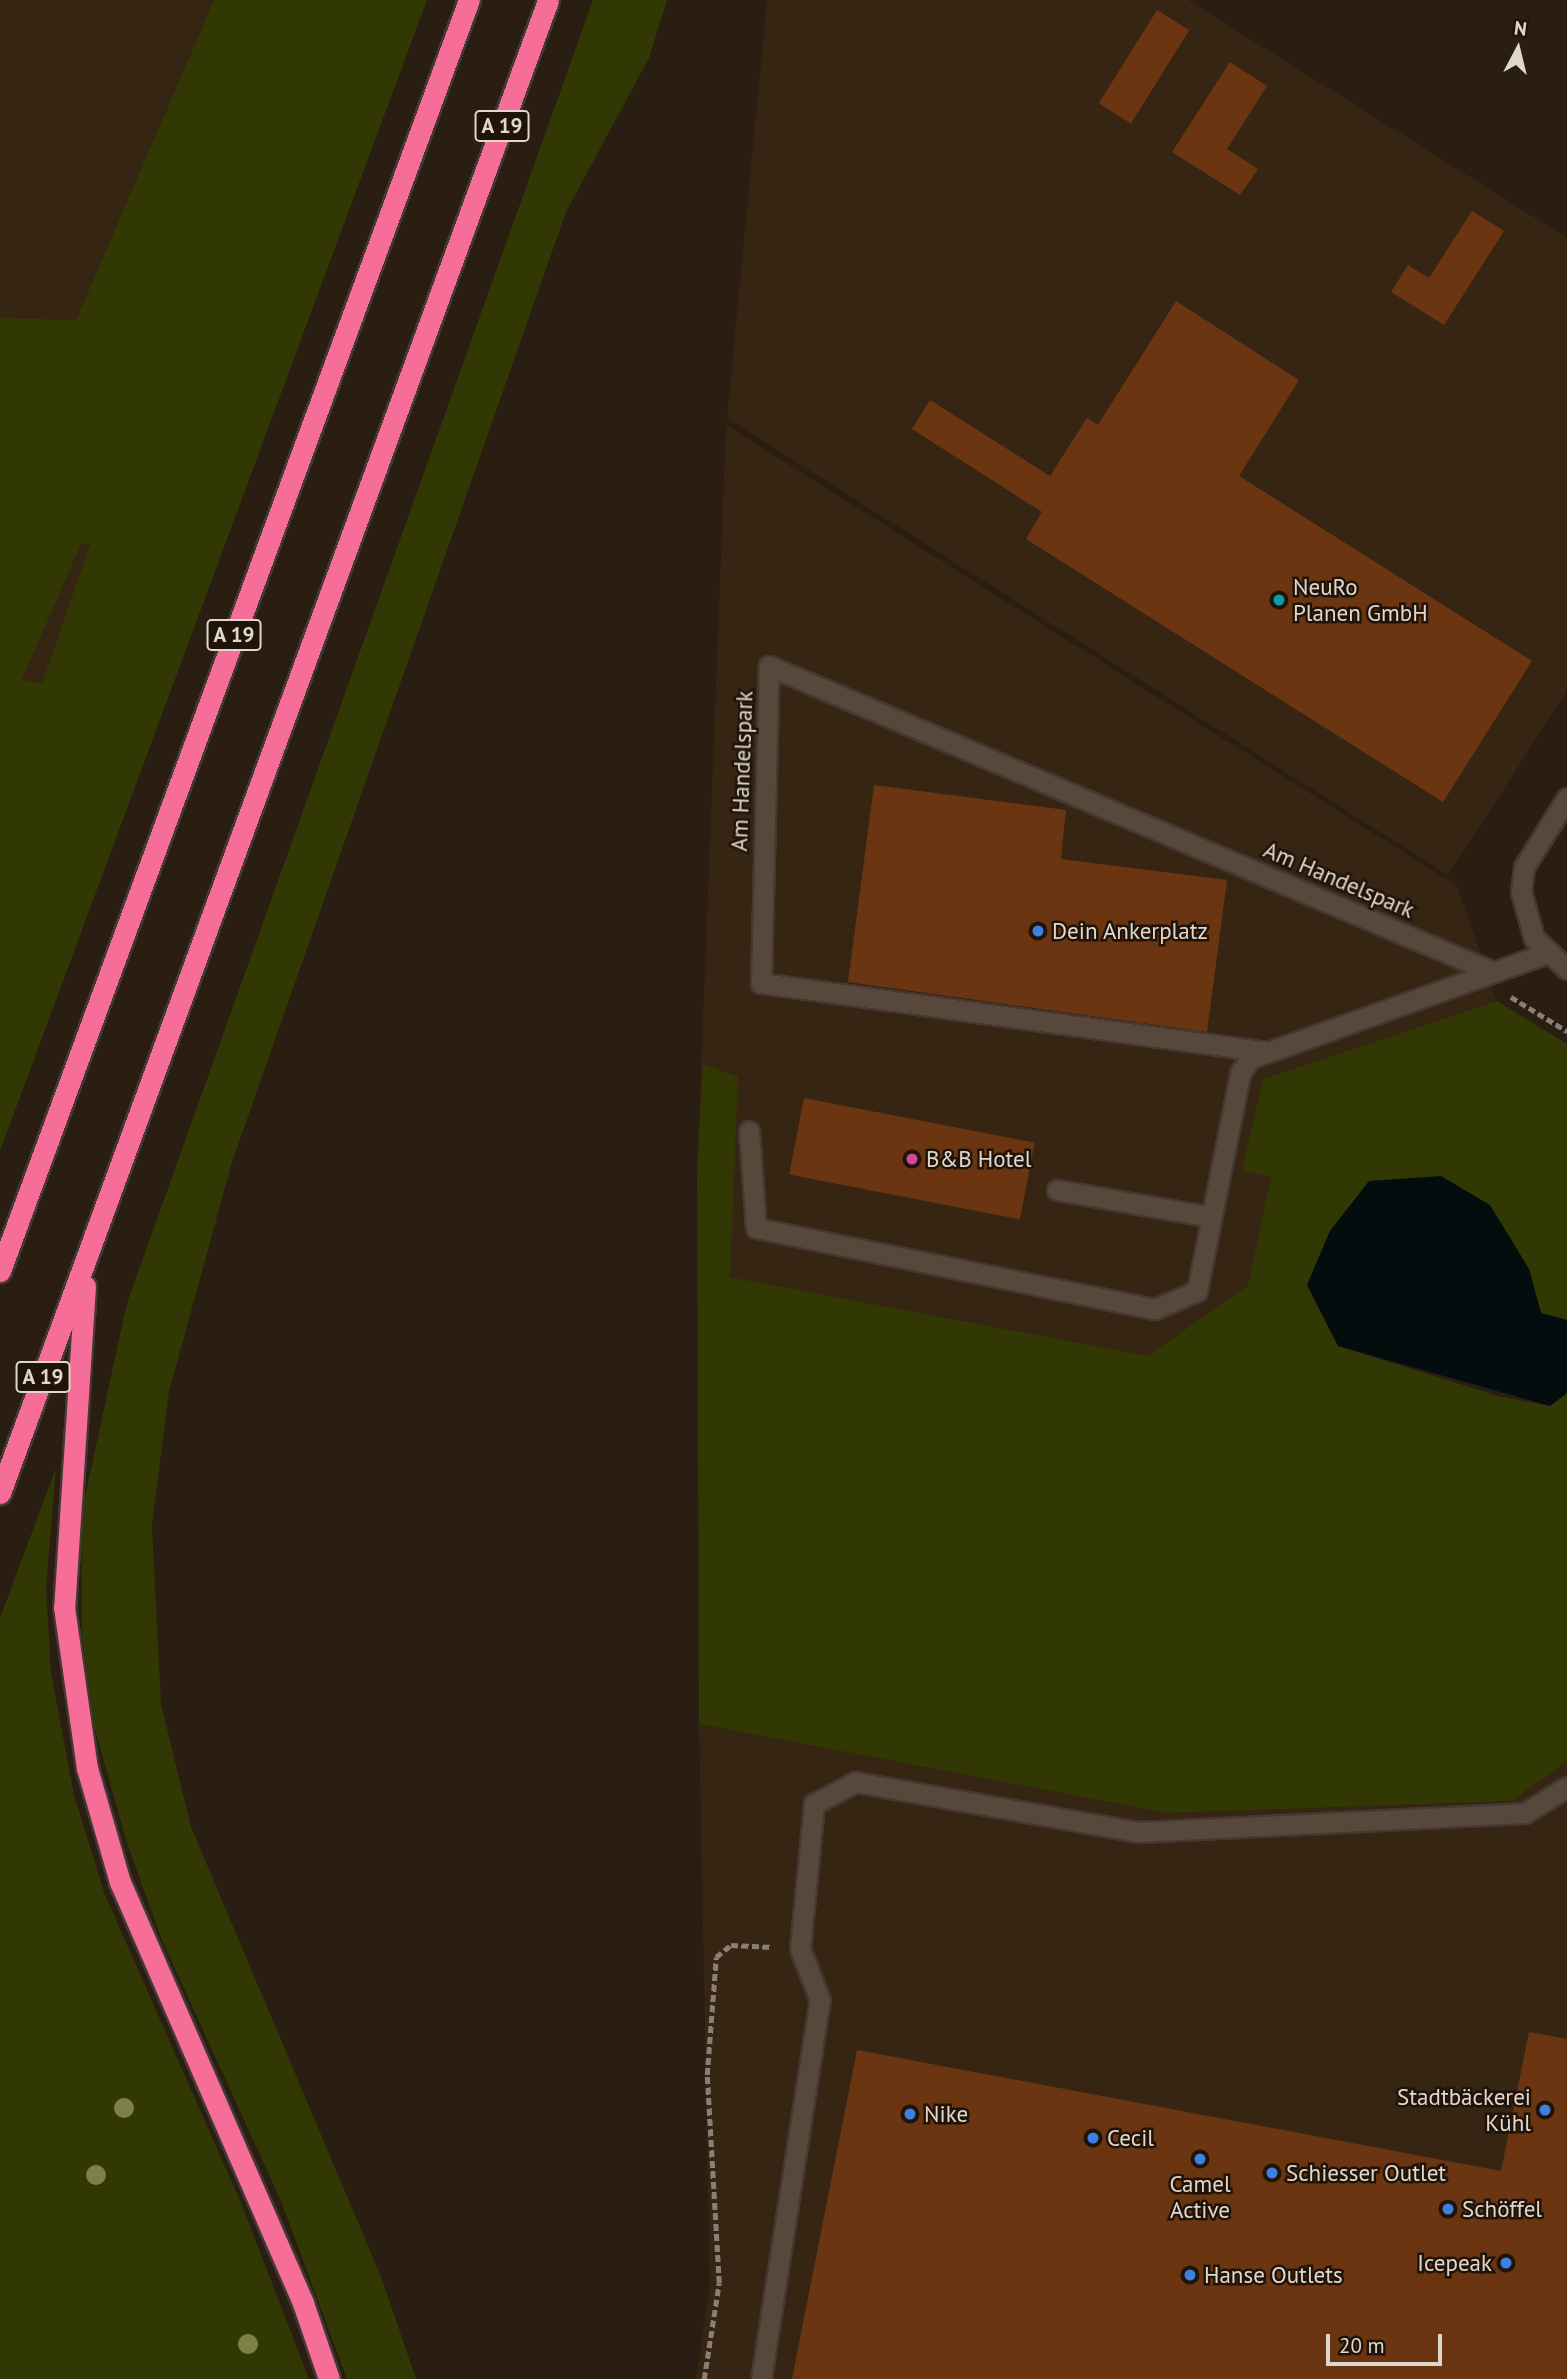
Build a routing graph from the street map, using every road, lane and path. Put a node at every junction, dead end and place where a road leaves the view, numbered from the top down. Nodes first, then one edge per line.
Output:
1 (469, 0) edge
2 (548, 0) edge
3 (1567, 797) edge
4 (1547, 953) junction
5 (1567, 969) edge
6 (1493, 972) junction
7 (1502, 993) dead end
8 (1567, 1031) edge
9 (1268, 1052) junction
10 (749, 1131) dead end
11 (1056, 1191) dead end
12 (1211, 1217) junction
13 (86, 1262) junction
14 (0, 1271) edge
15 (0, 1493) edge
16 (1567, 1787) edge
17 (800, 1948) junction
18 (328, 2379) edge
19 (704, 2379) edge
20 (761, 2379) edge

1 - 14 highway, A 19
2 - 13 highway, A 19
3 - 4 street
4 - 5 street
4 - 6 street, Am Handelspark
6 - 9 street, Am Handelspark
6 - 9 street, Am Handelspark
7 - 8 path
9 - 12 street, Am Handelspark
10 - 12 street, Am Handelspark
11 - 12 street
13 - 15 highway, A 19
13 - 18 highway
16 - 17 street
17 - 19 path
17 - 20 street

